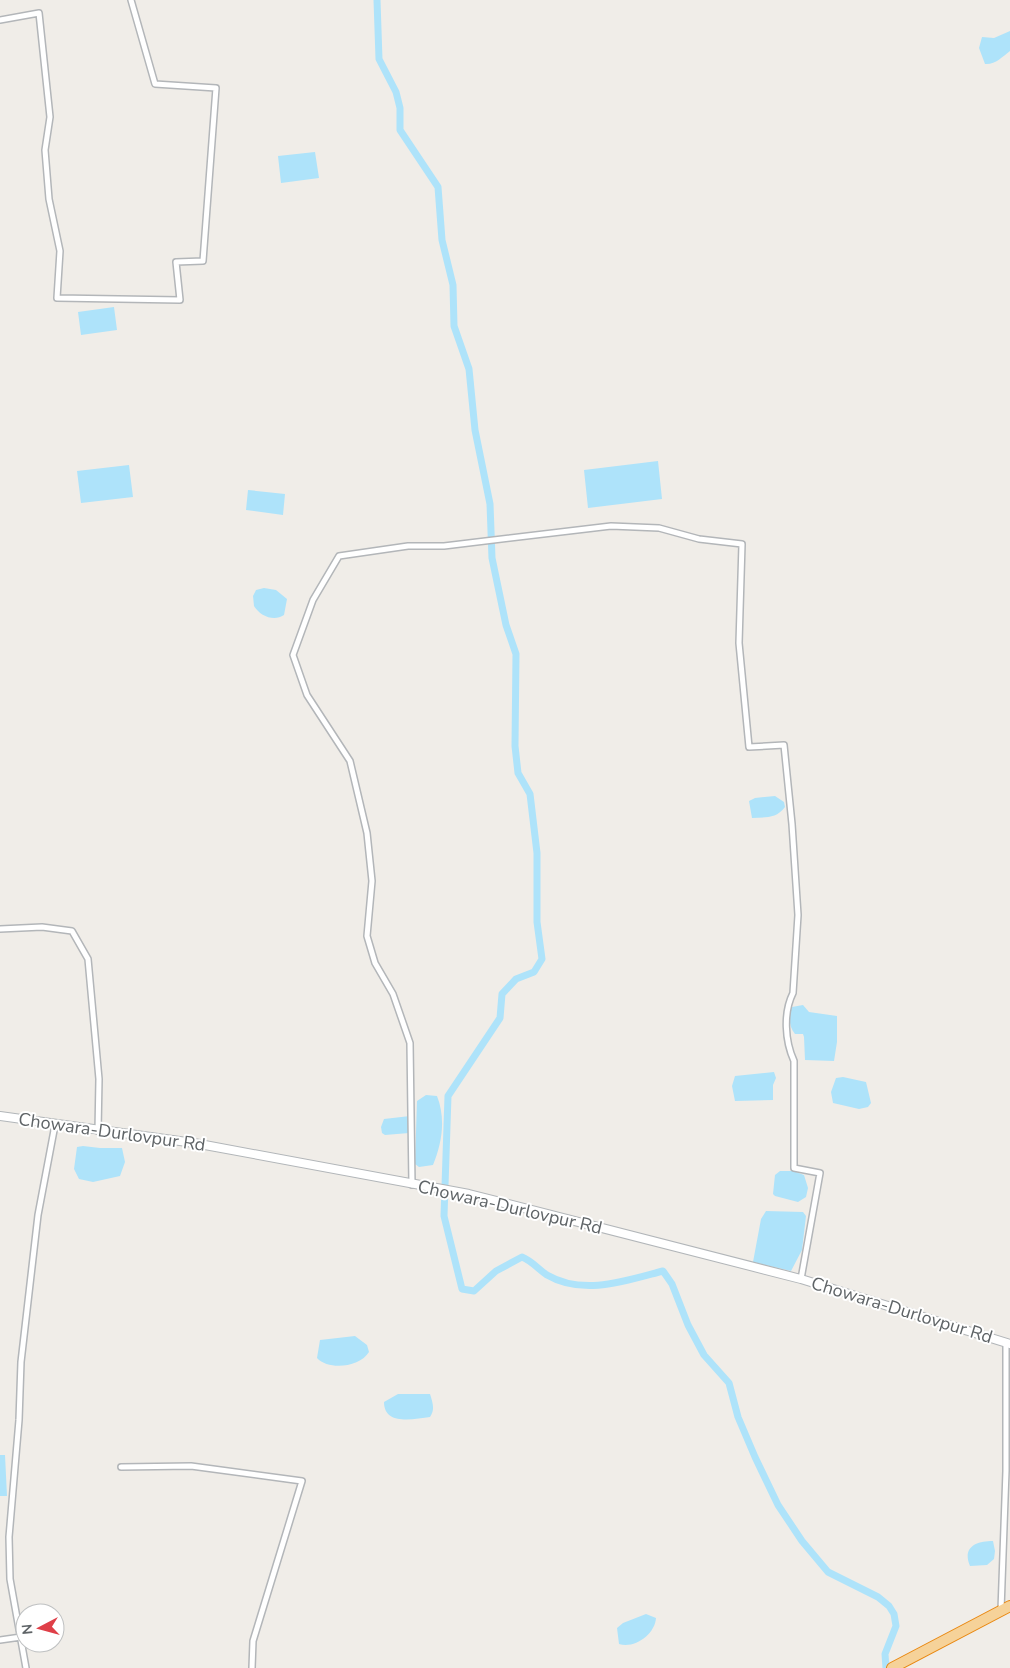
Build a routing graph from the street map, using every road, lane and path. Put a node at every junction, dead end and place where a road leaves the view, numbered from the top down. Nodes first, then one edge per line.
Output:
1 (131, 0) edge
2 (0, 20) edge
3 (0, 929) edge
4 (0, 1116) edge
5 (55, 1124) junction
6 (98, 1131) junction
7 (412, 1185) junction
8 (801, 1279) junction
9 (1008, 1343) edge
10 (121, 1467) dead end
11 (15, 1608) edge
12 (1006, 1608) edge
13 (15, 1638) edge
14 (0, 1640) edge
15 (23, 1653) edge
16 (26, 1668) edge
17 (252, 1668) edge
18 (892, 1668) edge

1 - 2 street
3 - 6 street
4 - 5 street, Chowara-Durlovpur Rd
5 - 6 street, Chowara-Durlovpur Rd
5 - 11 street
6 - 7 street, Chowara-Durlovpur Rd
7 - 8 street, Chowara-Durlovpur Rd
7 - 8 street
8 - 9 street, Chowara-Durlovpur Rd
9 - 12 street
10 - 17 street
12 - 18 highway
13 - 14 street
15 - 16 street

